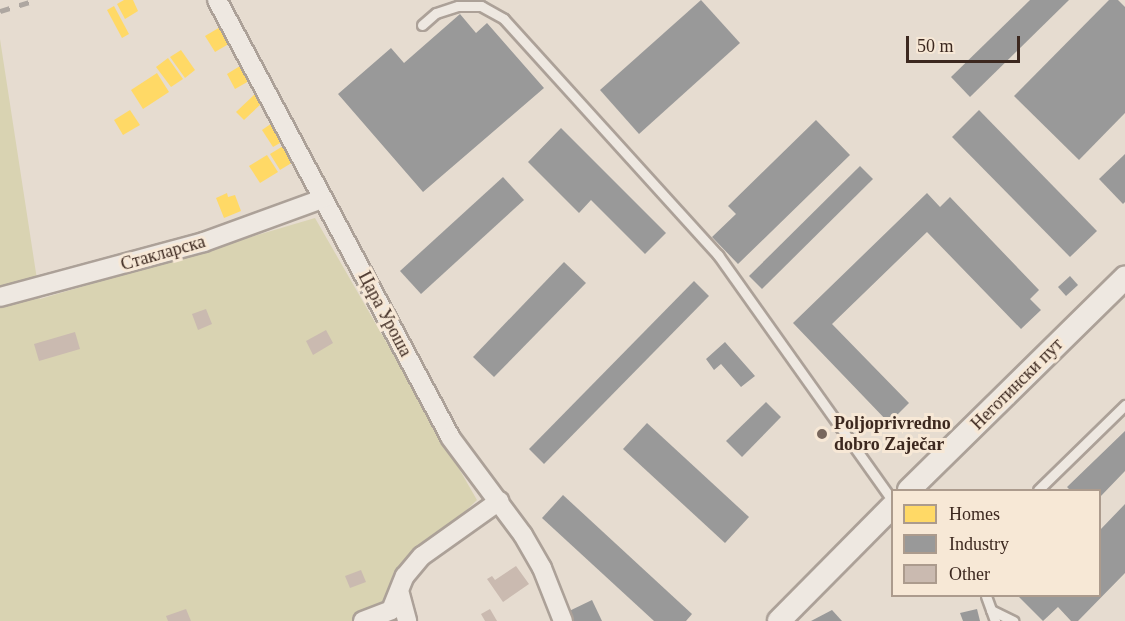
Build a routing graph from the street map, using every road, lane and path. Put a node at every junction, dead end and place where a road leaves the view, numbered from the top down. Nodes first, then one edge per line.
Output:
1 (218, 0) edge
2 (422, 25) dead end
3 (322, 199) junction
4 (1125, 278) edge
5 (0, 297) edge
6 (1125, 405) edge
7 (916, 488) edge
8 (1039, 489) edge
9 (891, 499) edge
10 (499, 501) junction
11 (891, 508) edge
12 (400, 594) junction
13 (986, 597) edge
14 (991, 610) junction
15 (363, 621) edge
16 (407, 621) edge
17 (563, 621) edge
18 (779, 621) edge
19 (995, 621) edge
20 (1014, 621) edge

1 - 3 street, Цара Уроша
2 - 9 lane
3 - 5 street, Стакларска
3 - 10 street, Цара Уроша
4 - 7 street, Неготински пут
6 - 8 lane
10 - 12 street
10 - 17 street, Цара Уроша
11 - 18 street
12 - 15 street
12 - 16 street
13 - 14 lane
14 - 19 lane
14 - 20 lane

